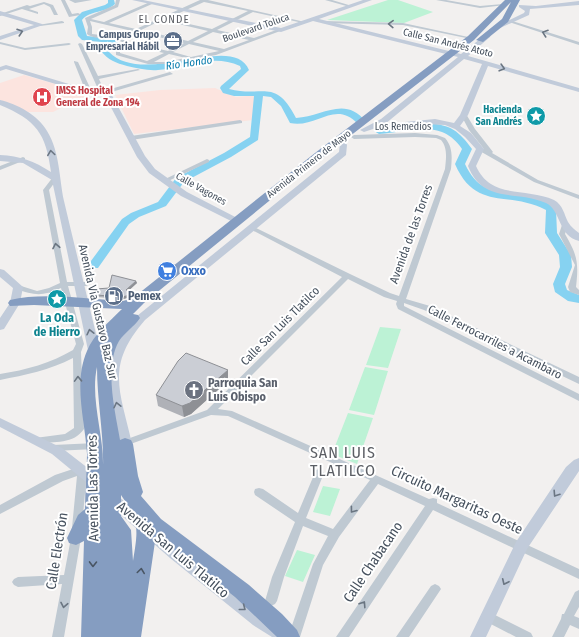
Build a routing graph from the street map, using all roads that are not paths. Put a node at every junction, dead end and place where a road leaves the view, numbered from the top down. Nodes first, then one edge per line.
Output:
1 (63, 0) edge
2 (71, 0) edge
3 (90, 0) edge
4 (118, 0) edge
5 (135, 0) edge
6 (203, 0) edge
7 (327, 0) edge
8 (369, 0) edge
9 (438, 0) edge
10 (511, 2) edge
11 (35, 3) dead end
12 (151, 3) junction
13 (579, 4) edge
14 (350, 6) junction
15 (564, 6) junction
16 (480, 7) junction
17 (23, 8) junction
18 (184, 10) junction
19 (252, 11) junction
20 (528, 12) junction
21 (36, 13) dead end
22 (1, 14) edge
23 (56, 14) dead end
24 (78, 14) dead end
25 (492, 17) junction
26 (87, 19) junction
27 (161, 19) junction
28 (312, 19) junction
29 (234, 20) junction
30 (511, 21) junction
31 (62, 22) dead end
32 (303, 22) junction
33 (323, 22) junction
34 (104, 23) junction
35 (40, 25) junction
36 (499, 25) junction
37 (89, 29) junction
38 (136, 30) junction
39 (281, 30) junction
40 (212, 31) junction
41 (488, 34) junction
42 (0, 38) edge
43 (119, 38) junction
44 (471, 38) junction
45 (253, 40) junction
46 (188, 42) junction
47 (0, 43) edge
48 (127, 43) junction
49 (70, 44) dead end
50 (80, 44) dead end
51 (579, 44) edge
52 (222, 50) junction
53 (168, 52) junction
54 (451, 54) junction
55 (190, 58) junction
56 (461, 58) junction
57 (76, 62) dead end
58 (148, 63) junction
59 (486, 63) junction
60 (2, 67) edge
61 (138, 70) dead end
62 (170, 74) dead end
63 (97, 78) junction
64 (415, 83) junction
65 (427, 85) junction
66 (579, 90) edge
67 (89, 92) junction
68 (106, 92) junction
69 (0, 102) edge
70 (464, 115) junction
71 (240, 122) dead end
72 (375, 124) junction
73 (456, 126) junction
74 (354, 137) junction
75 (131, 138) junction
76 (338, 149) junction
77 (480, 149) junction
78 (0, 158) edge
79 (498, 158) junction
80 (23, 160) junction
81 (207, 161) dead end
82 (0, 168) edge
83 (448, 169) joint
84 (55, 178) junction
85 (63, 183) dead end
86 (170, 186) junction
87 (579, 197) edge
88 (238, 221) junction
89 (565, 225) junction
90 (252, 228) junction
91 (579, 238) edge
92 (204, 249) junction
93 (220, 254) junction
94 (0, 272) edge
95 (347, 276) junction
96 (64, 284) junction
97 (86, 284) dead end
98 (18, 287) junction
99 (579, 293) edge
100 (139, 300) junction
101 (15, 303) junction
102 (401, 303) junction
103 (70, 304) junction
104 (114, 322) joint
105 (0, 326) edge
106 (77, 352) junction
107 (535, 360) junction
108 (524, 370) junction
109 (0, 377) edge
110 (579, 381) edge
111 (105, 397) junction
112 (579, 398) edge
113 (210, 412) junction
114 (0, 422) edge
115 (38, 440) junction
116 (125, 444) junction
117 (53, 448) junction
118 (579, 463) edge
119 (112, 469) junction
120 (82, 470) junction
121 (319, 473) dead end
122 (376, 479) junction
123 (259, 492) dead end
124 (432, 503) junction
125 (0, 510) edge
126 (300, 520) junction
127 (146, 531) junction
128 (335, 534) junction
129 (76, 538) junction
130 (521, 546) junction
131 (124, 552) junction
132 (579, 574) edge
133 (68, 579) junction
134 (18, 582) dead end
135 (435, 589) dead end
136 (579, 595) edge
137 (264, 602) junction
138 (489, 616) junction
139 (566, 618) junction
140 (579, 624) edge
141 (58, 637) edge
142 (91, 637) edge
143 (111, 637) edge
144 (126, 637) edge
145 (131, 637) edge
146 (287, 637) edge
147 (290, 637) edge
148 (294, 637) edge
149 (342, 637) edge
150 (402, 637) edge
151 (478, 637) edge
152 (527, 637) edge
153 (558, 637) edge

1 - 24 street
2 - 3 street
4 - 26 street
5 - 12 street
6 - 18 street
6 - 19 street
7 - 14 street
8 - 14 street, Boulevard Toluca
9 - 16 street
10 - 15 street
10 - 16 street
10 - 20 street
10 - 25 highway, Avenida Primero de Mayo
10 - 36 highway, Avenida Primero de Mayo
11 - 17 street
12 - 18 street
12 - 34 street
13 - 15 street
14 - 28 street, Boulevard Toluca
15 - 20 street
16 - 25 street
17 - 21 street
17 - 22 street
17 - 23 street
18 - 27 street
18 - 29 street
19 - 29 street
19 - 32 street
20 - 30 street, Avenida Primero de Mayo
22 - 35 street
25 - 44 highway, Avenida Primero de Mayo
26 - 34 street
26 - 37 street
27 - 38 street
27 - 40 street
28 - 32 street, Boulevard Toluca
28 - 33 street, Calle San Andrés Atoto
29 - 39 street
29 - 40 street
30 - 36 street, Avenida Primero de Mayo
51 -> 30 street
31 - 35 street
32 - 39 street, Boulevard Toluca
44 -> 33 street
33 - 54 street, Calle San Andrés Atoto
34 - 37 street
34 - 38 street
42 -> 35 street
36 - 41 highway, Avenida Primero de Mayo
37 - 43 street
38 - 43 street
38 - 46 street
39 - 45 street, Boulevard Toluca
40 - 45 street
40 - 46 street
41 - 56 street, Avenida Primero de Mayo
41 - 72 highway, Avenida Primero de Mayo
43 - 48 street
44 - 54 highway, Avenida Primero de Mayo
45 - 52 street, Boulevard Toluca
46 - 52 street
46 - 53 street
47 - 49 street
48 - 53 street
48 - 58 street, Boulevard Toluca
50 - 63 street
52 - 55 street, Boulevard Toluca
53 - 55 street
53 - 58 street
54 - 56 street, Calle San Andrés Atoto
54 - 64 highway, Avenida Primero de Mayo
55 - 58 street, Boulevard Toluca
56 - 59 street, Calle San Andrés Atoto
56 - 65 street, Avenida Primero de Mayo
57 - 67 street
59 -> 66 street, Calle San Andrés Atoto
59 - 70 street
60 - 67 street
61 - 63 street
62 - 68 street
63 - 68 street
64 - 65 highway
64 - 88 highway, Avenida Primero de Mayo
65 - 72 street, Avenida Primero de Mayo
67 - 68 street
68 - 75 street, Calle Vagones
84 -> 69 street, Avenida Via Gustavo Baz Sur
70 - 73 street
70 - 79 street
71 - 75 street
72 - 73 street
72 - 74 highway, Avenida Primero de Mayo
73 - 77 street
74 - 76 highway, Avenida Primero de Mayo
74 - 83 street, Los Remedios
75 - 86 street, Calle Vagones
76 - 90 street, Avenida Primero de Mayo
76 - 111 highway, Avenida Primero de Mayo
77 - 79 street
77 - 89 street
78 - 80 street
79 - 87 street
80 - 82 street
80 - 84 street
81 - 86 street
83 - 102 street, Avenida de las Torres
84 - 85 street
96 -> 84 street, Avenida Via Gustavo Baz Sur
111 -> 84 street, Avenida Via Gustavo Baz Sur
86 - 88 street, Calle Vagones
88 - 92 highway, Avenida Primero de Mayo
89 - 91 street
89 - 99 street
90 - 93 street, Avenida Primero de Mayo
90 - 95 street
92 - 93 street
92 - 100 highway, Avenida Primero de Mayo
116 -> 93 street, Avenida Primero de Mayo
94 - 98 street
95 - 102 street
95 - 113 street, Calle San Luis Tlatilco
96 - 97 street
96 - 98 street
96 - 103 street, Avenida Via Gustavo Baz Sur
98 - 101 street
100 - 103 highway
100 - 104 highway, Avenida Primero de Mayo
101 - 103 highway
101 - 105 street
102 - 107 street, Calle Ferrocarriles a Acambaro
102 - 108 street, Calle Ferrocarriles a Acambaro
103 - 106 street, Avenida Via Gustavo Baz Sur
104 -> 142 highway, Avenida Las Torres
106 - 109 street
115 -> 106 street, Avenida Las Torres
107 - 108 street
107 - 110 street, Calle Ferrocarriles a Acambaro
108 - 112 street, Calle Ferrocarriles a Acambaro
111 - 119 highway, Avenida Las Torres
113 - 116 street, Calle San Luis Tlatilco
113 - 122 street, Circuito Margaritas Oeste
114 - 115 street, Avenida San Luis Tlatilco
115 - 117 street, Avenida San Luis Tlatilco
116 - 117 street, Calle San Luis Tlatilco
116 - 127 highway
117 - 120 street, Avenida San Luis Tlatilco
118 -> 130 street
119 - 137 highway
119 - 143 highway, Avenida Las Torres
120 - 125 street
120 - 127 street, Avenida San Luis Tlatilco
120 - 129 street, Calle Electrón
121 - 126 street
122 - 124 street, Circuito Margaritas Oeste
122 -> 128 street
123 - 126 street
124 - 130 street, Circuito Margaritas Oeste
149 -> 124 street, Calle Chabacano
126 - 128 street
126 - 137 street
127 - 131 highway
145 -> 127 highway
127 -> 146 street, Avenida San Luis Tlatilco
128 - 148 street
129 - 131 highway
129 - 133 street, Calle Electrón
130 - 132 street, Circuito Margaritas Oeste
130 -> 138 street
131 - 144 highway
133 - 134 street
133 -> 141 street, Calle Electrón
135 - 150 street
136 - 139 street
137 - 147 highway
138 - 151 street
138 - 152 street
139 - 140 street
139 - 153 street

